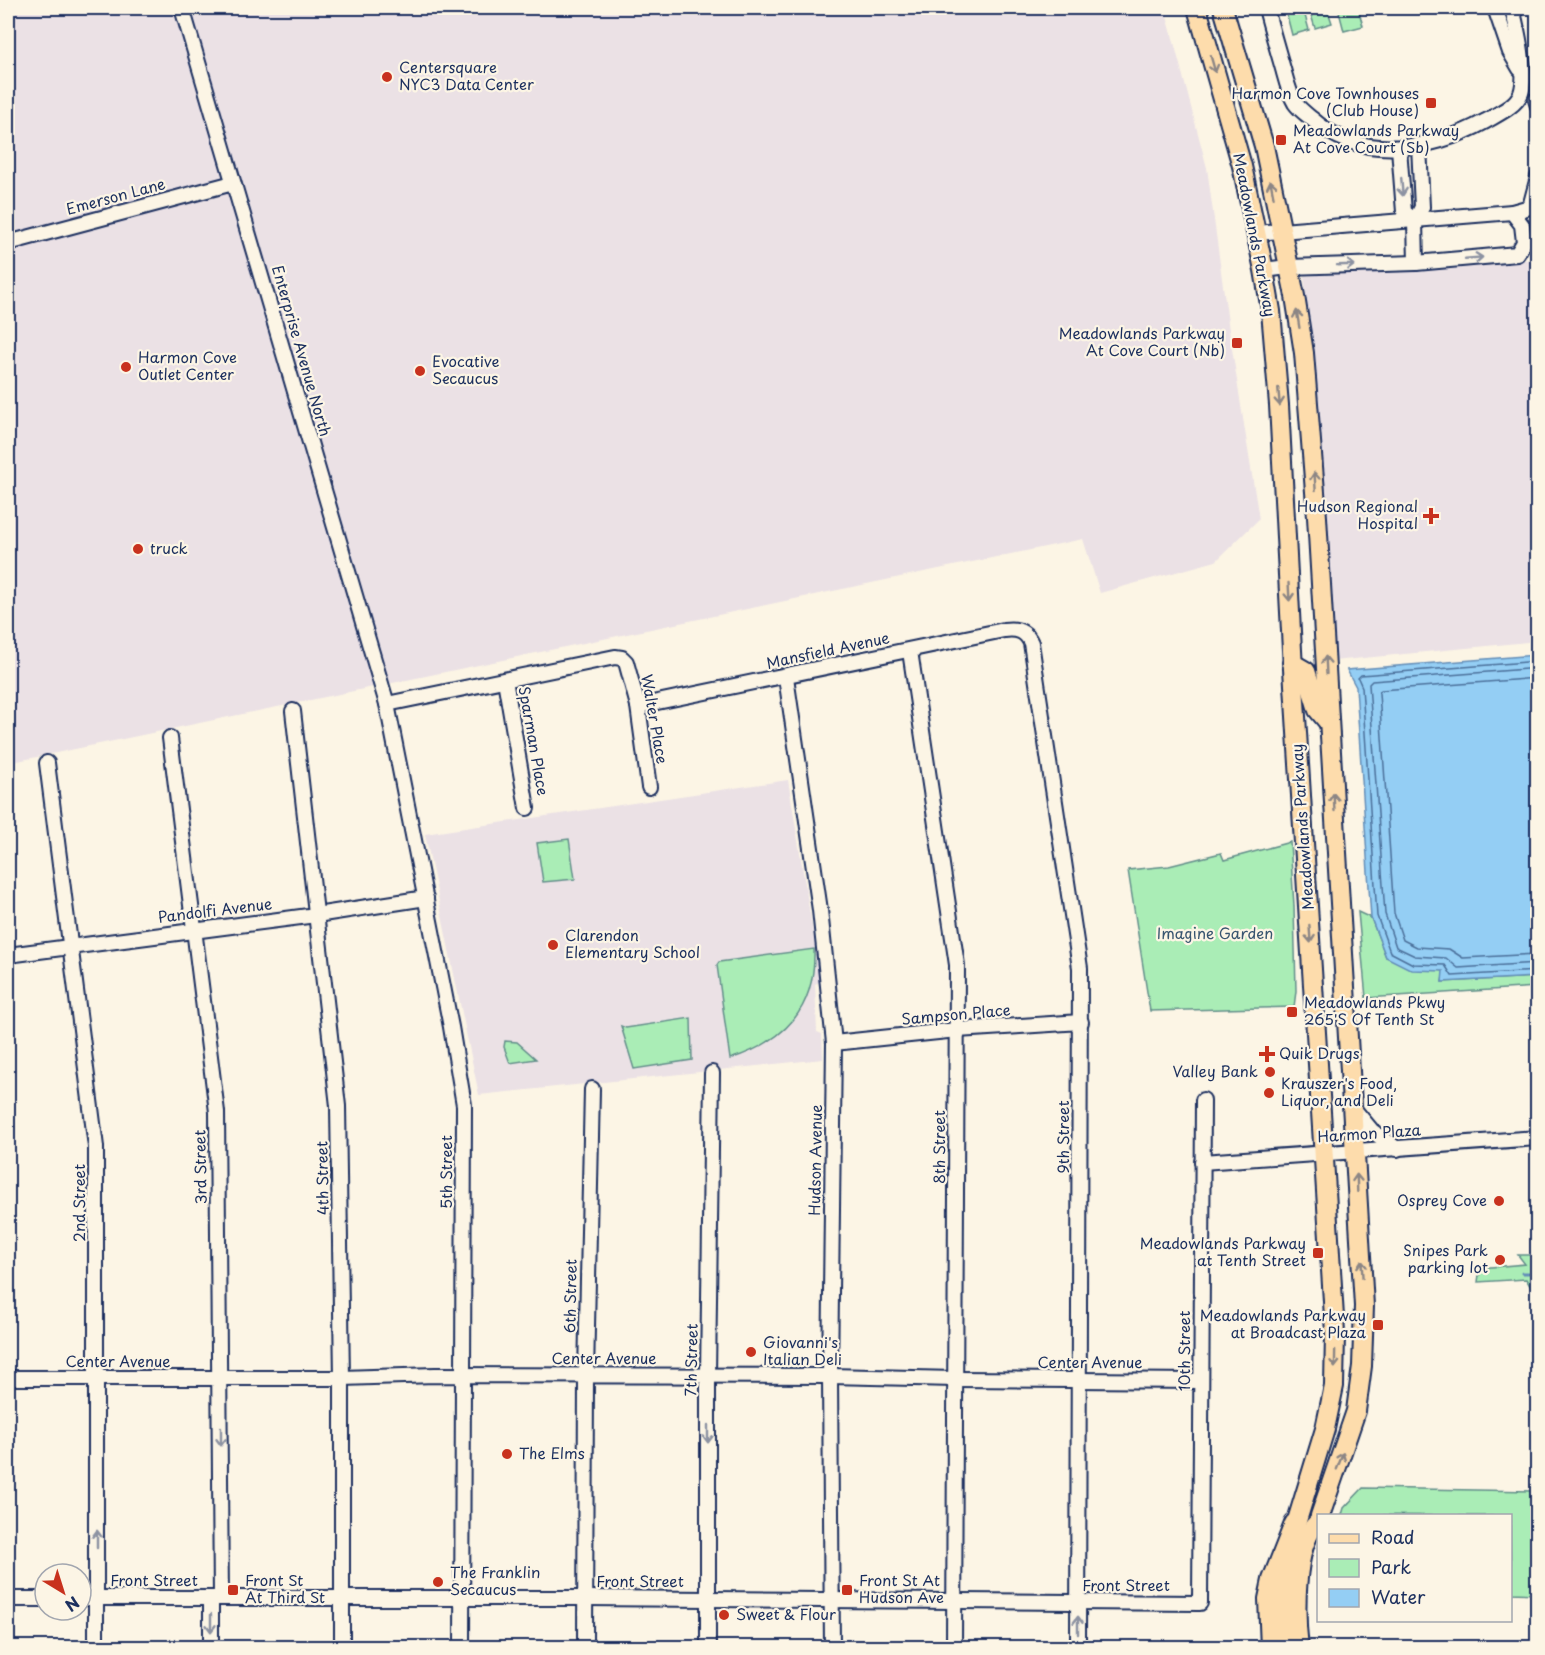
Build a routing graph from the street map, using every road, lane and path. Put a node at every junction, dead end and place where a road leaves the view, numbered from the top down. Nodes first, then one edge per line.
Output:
1 (182, 8) edge
2 (1197, 8) edge
3 (1223, 8) edge
4 (1266, 8) edge
5 (1495, 8) edge
6 (1512, 8) edge
7 (1521, 71) junction
8 (1419, 146) junction
9 (1400, 148) junction
10 (1538, 177) edge
11 (233, 183) junction
12 (1512, 212) junction
13 (1415, 221) junction
14 (1280, 231) junction
15 (1256, 233) junction
16 (8, 243) edge
17 (1416, 263) junction
18 (1288, 267) junction
19 (1264, 270) junction
20 (1024, 633) joint
21 (910, 651) junction
22 (1292, 663) junction
23 (786, 676) junction
24 (505, 680) junction
25 (387, 704) junction
26 (638, 706) junction
27 (293, 711) dead end
28 (1329, 724) junction
29 (170, 738) dead end
30 (47, 763) dead end
31 (649, 788) dead end
32 (527, 808) dead end
33 (426, 898) junction
34 (316, 915) junction
35 (194, 931) junction
36 (71, 947) junction
37 (8, 955) edge
38 (1081, 1022) junction
39 (957, 1030) junction
40 (834, 1043) junction
41 (712, 1073) dead end
42 (592, 1089) dead end
43 (1203, 1100) dead end
44 (1353, 1108) junction
45 (1538, 1138) edge
46 (1397, 1149) junction
47 (1355, 1152) junction
48 (1323, 1154) junction
49 (1203, 1162) junction
50 (463, 1375) junction
51 (586, 1375) junction
52 (708, 1376) junction
53 (830, 1376) junction
54 (8, 1378) edge
55 (96, 1378) junction
56 (220, 1378) junction
57 (342, 1378) junction
58 (955, 1379) junction
59 (1080, 1380) junction
60 (1201, 1381) junction
61 (1321, 1514) edge
62 (1295, 1524) junction
63 (1317, 1525) edge
64 (1317, 1530) edge
65 (93, 1598) edge
66 (97, 1598) junction
67 (216, 1598) junction
68 (342, 1598) junction
69 (462, 1598) junction
70 (585, 1598) junction
71 (8, 1599) edge
72 (33, 1599) edge
73 (708, 1599) junction
74 (832, 1600) junction
75 (955, 1602) junction
76 (1078, 1602) junction
77 (1200, 1603) joint
78 (96, 1647) edge
79 (211, 1647) edge
80 (342, 1647) edge
81 (462, 1647) edge
82 (585, 1647) edge
83 (708, 1647) edge
84 (832, 1647) edge
85 (954, 1647) edge
86 (1078, 1647) edge
87 (1271, 1647) edge
88 (1285, 1647) edge
89 (1299, 1647) edge
90 (1309, 1647) edge

1 - 11 street, Enterprise Avenue North
2 -> 15 main road, Meadowlands Parkway
14 -> 3 main road, Meadowlands Parkway
4 - 9 street
5 - 7 street
6 - 7 street
7 - 8 street
8 - 9 street
8 - 13 street
9 -> 13 street
10 - 12 street
11 - 16 street, Emerson Lane
11 - 25 street, Enterprise Avenue North
12 - 13 street
17 -> 12 street
13 - 14 street
13 - 17 street
14 - 15 street
14 - 18 main road, Meadowlands Parkway
15 - 19 main road, Meadowlands Parkway
18 -> 17 street
18 - 19 street
28 -> 18 main road, Meadowlands Parkway
19 -> 22 main road, Meadowlands Parkway
20 - 21 street, Mansfield Avenue
20 - 38 street, 9th Street
21 - 23 street, Mansfield Avenue
21 - 39 street, 8th Street
22 - 28 main road
22 -> 48 main road, Meadowlands Parkway
23 - 26 street, Mansfield Avenue
23 - 40 street, Hudson Avenue
24 - 25 street
24 - 26 street, Walter Place
24 - 32 street, Sparman Place
25 - 33 street, 5th Street
26 - 31 street, Walter Place
27 - 34 street, 4th Street
44 -> 28 main road, Meadowlands Parkway
29 - 35 street, 3rd Street
30 - 36 street, 2nd Street
33 - 34 street, Pandolfi Avenue
33 - 50 street, 5th Street
34 - 35 street, Pandolfi Avenue
34 - 57 street, 4th Street
35 - 36 street, Pandolfi Avenue
35 - 56 street, 3rd Street
36 - 37 street, Pandolfi Avenue
36 - 55 street, 2nd Street
38 - 39 street, Sampson Place
38 - 59 street, 9th Street
39 - 40 street, Sampson Place
39 - 58 street, 8th Street
40 - 53 street, Hudson Avenue
41 - 52 street, 7th Street
42 - 51 street, 6th Street
43 - 49 street, 10th Street
44 - 46 street
44 - 47 main road, Meadowlands Parkway
45 - 46 street, Harmon Plaza
46 - 47 street, Harmon Plaza
47 - 48 street, Harmon Plaza
61 -> 47 main road, Meadowlands Parkway
48 - 49 street, Harmon Plaza
48 -> 62 main road, Meadowlands Parkway
49 - 60 street, 10th Street
50 - 51 street, Center Avenue
50 - 57 street, Center Avenue
50 - 69 street, 5th Street
51 - 52 street, Center Avenue
51 - 70 street, 6th Street
52 - 53 street, Center Avenue
52 -> 73 street, 7th Street
53 - 58 street, Center Avenue
53 - 74 street, Hudson Avenue
54 - 55 street, Center Avenue
55 - 56 street, Center Avenue
66 -> 55 street, 2nd Street
56 - 57 street, Center Avenue
56 -> 67 street, 3rd Street
57 - 68 street, 4th Street
58 - 59 street, Center Avenue
58 - 75 street, 8th Street
59 - 60 street, Center Avenue
59 - 76 street, 9th Street
60 - 77 street, 10th Street
62 - 87 highway
62 - 88 main road, Meadowlands Parkway
63 - 89 main road
64 - 90 main road, Meadowlands Parkway
65 - 66 street, Front Street
66 - 67 street, Front Street
66 - 78 street, 2nd Street
67 - 68 street, Front Street
67 -> 79 street, 3rd Street
68 - 69 street, Front Street
68 - 80 street, 4th Street
69 - 70 street, Front Street
69 - 81 street, 5th Street
70 - 73 street, Front Street
70 - 82 street, 6th Street
71 - 72 street
73 - 74 street, Front Street
73 - 83 street, 7th Street
74 - 75 street, Front Street
74 - 84 street, Hudson Avenue
75 - 76 street, Front Street
75 - 85 street, 8th Street
76 - 77 street, Front Street
86 -> 76 street, 9th Street

